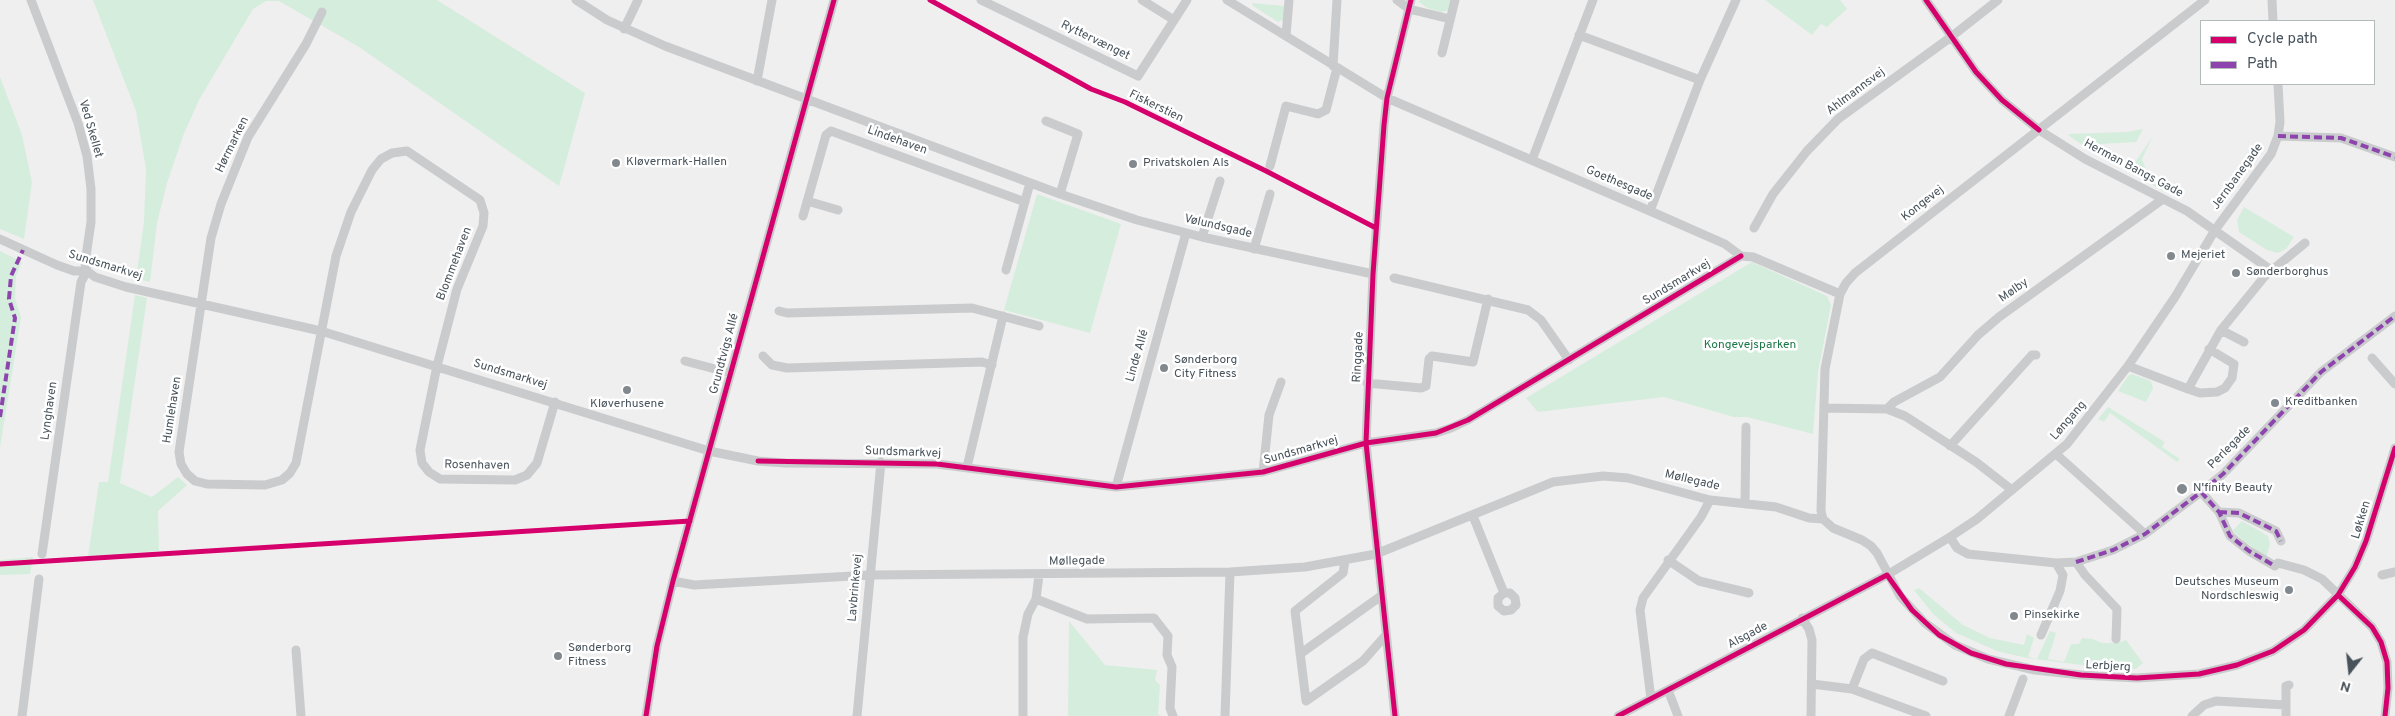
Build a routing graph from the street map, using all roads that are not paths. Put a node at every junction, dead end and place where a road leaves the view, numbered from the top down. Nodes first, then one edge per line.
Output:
1 (31, 0) edge
2 (576, 0) edge
3 (638, 0) edge
4 (772, 0) edge
5 (834, 0) edge
6 (981, 0) edge
7 (1142, 0) edge
8 (1187, 0) edge
9 (1227, 0) edge
10 (1243, 0) edge
11 (1289, 0) edge
12 (1337, 0) edge
13 (1397, 0) edge
14 (1455, 0) edge
15 (1593, 0) edge
16 (1736, 0) edge
17 (1926, 0) edge
18 (1998, 0) edge
19 (2205, 0) edge
20 (2272, 0) edge
21 (1410, 4) edge
22 (1242, 10) junction
23 (322, 12) dead end
24 (1450, 19) junction
25 (1174, 20) junction
26 (2273, 20) edge
27 (624, 29) junction
28 (1579, 35) junction
29 (1286, 36) junction
30 (1951, 38) junction
31 (1442, 53) dead end
32 (1335, 67) junction
33 (1700, 80) junction
34 (757, 81) junction
35 (2278, 85) edge
36 (1387, 98) junction
37 (806, 100) junction
38 (1046, 120) dead end
39 (2038, 130) junction
40 (2278, 136) junction
41 (2395, 157) edge
42 (1532, 160) junction
43 (1270, 166) dead end
44 (1220, 181) dead end
45 (1030, 183) junction
46 (1060, 194) junction
47 (1270, 194) dead end
48 (2163, 199) junction
49 (808, 201) junction
50 (1024, 202) junction
51 (838, 210) dead end
52 (1650, 210) junction
53 (803, 216) dead end
54 (1754, 228) dead end
55 (2215, 230) junction
56 (1186, 233) junction
57 (1202, 237) junction
58 (0, 239) edge
59 (2306, 243) dead end
60 (1254, 249) junction
61 (1741, 256) junction
62 (1006, 270) dead end
63 (2271, 270) junction
64 (87, 272) junction
65 (1373, 274) junction
66 (1394, 278) dead end
67 (1840, 294) junction
68 (1488, 298) junction
69 (202, 303) junction
70 (779, 311) dead end
71 (1003, 316) junction
72 (2395, 316) edge
73 (1039, 326) dead end
74 (2221, 330) junction
75 (321, 331) junction
76 (2244, 342) dead end
77 (2209, 348) junction
78 (2036, 355) dead end
79 (763, 356) dead end
80 (2372, 358) dead end
81 (1569, 360) junction
82 (685, 361) dead end
83 (992, 365) junction
84 (437, 366) junction
85 (2128, 366) junction
86 (730, 373) junction
87 (1281, 382) dead end
88 (1367, 383) junction
89 (2395, 384) edge
90 (2188, 389) junction
91 (555, 402) junction
92 (1824, 408) junction
93 (1887, 409) junction
94 (1746, 426) dead end
95 (1366, 444) junction
96 (1950, 446) junction
97 (2395, 448) edge
98 (709, 451) junction
99 (2056, 454) junction
100 (881, 462) junction
101 (967, 467) junction
102 (2391, 471) edge
103 (1263, 472) junction
104 (1116, 487) junction
105 (2012, 490) junction
106 (2201, 492) junction
107 (1710, 500) junction
108 (1745, 504) junction
109 (2219, 512) junction
110 (1473, 516) junction
111 (1823, 519) junction
112 (2145, 534) junction
113 (1950, 537) junction
114 (2282, 541) dead end
115 (42, 554) dead end
116 (1376, 554) junction
117 (1345, 560) junction
118 (1668, 560) junction
119 (2076, 562) junction
120 (2056, 563) junction
121 (1230, 572) junction
122 (2395, 572) edge
123 (870, 575) junction
124 (1040, 575) junction
125 (1887, 575) junction
126 (2382, 575) dead end
127 (39, 579) dead end
128 (674, 581) junction
129 (1504, 593) dead end
130 (1749, 593) dead end
131 (2338, 595) junction
132 (1381, 596) junction
133 (1036, 599) junction
134 (1802, 618) junction
135 (1386, 635) junction
136 (2041, 635) dead end
137 (2116, 638) dead end
138 (296, 650) dead end
139 (1300, 654) junction
140 (2023, 680) dead end
141 (1942, 681) dead end
142 (1812, 684) junction
143 (2289, 685) dead end
144 (1852, 689) junction
145 (2391, 689) edge
146 (1668, 690) junction
147 (1651, 699) junction
148 (2286, 705) junction
149 (22, 716) edge
150 (301, 716) edge
151 (646, 716) edge
152 (857, 716) edge
153 (1023, 716) edge
154 (1173, 716) edge
155 (1225, 716) edge
156 (1395, 716) edge
157 (1618, 716) edge
158 (1678, 716) edge
159 (1811, 716) edge
160 (1926, 716) edge
161 (2009, 716) edge
162 (2192, 716) edge
163 (2286, 716) edge
164 (2385, 716) edge

1 - 64 street, Ved Skellet
2 - 27 street, Vølundsgade
3 - 27 street
4 - 34 street
5 - 37 street, Grundtvigs Allé
6 - 25 street, Ryttervænget
7 - 25 street
8 - 25 street, Ryttervænget
9 - 22 street, Goethesgade
10 - 22 street
11 - 29 street
12 - 32 street
13 - 21 street
14 - 24 street
15 - 28 street
16 - 33 street
17 - 30 street, Herman Bangs Gade
18 - 30 street, Ahlmannsvej
19 - 39 street, Kongevej
20 - 26 street
21 - 24 street
21 - 36 street, Ringgade
22 - 29 street, Goethesgade
23 - 69 street, Hørmarken
24 - 31 street
27 - 34 street, Vølundsgade
28 - 33 street
28 - 42 street
29 - 32 street, Goethesgade
30 - 39 street, Herman Bangs Gade
30 - 54 street, Ahlmannsvej
32 - 36 street, Goethesgade
32 - 43 street
33 - 52 street
34 - 37 street, Vølundsgade
35 - 40 street
36 - 42 street, Goethesgade
36 - 65 street, Ringgade
37 - 45 street, Vølundsgade
37 - 86 street, Grundtvigs Allé
38 - 46 street
39 - 48 street, Herman Bangs Gade
39 - 67 street, Kongevej
40 - 41 street, Jernbanegade
40 - 55 street, Jernbanegade
42 - 52 street, Goethesgade
44 - 57 street
45 - 46 street, Vølundsgade
45 - 50 street
46 - 56 street, Vølundsgade
47 - 60 street
48 - 55 street, Herman Bangs Gade
48 - 93 street, Mølby
49 - 50 street, Lindehaven
49 - 51 street
49 - 53 street, Lindehaven
50 - 62 street
52 - 61 street, Goethesgade
55 - 63 street, Herman Bangs Gade
55 - 85 street, Løngang
56 - 57 street, Vølundsgade
56 - 104 street, Linde Allé
57 - 60 street, Vølundsgade
58 - 64 street, Sundsmarkvej
59 - 63 street
60 - 65 street, Vølundsgade
61 - 67 street, Goethesgade
61 - 81 street, Sundsmarkvej
63 - 74 street
64 - 69 street, Sundsmarkvej
64 - 115 street, Lynghaven
65 - 88 street, Ringgade
66 - 68 street
67 - 92 street, Kongevej
68 - 81 street
68 - 88 street
69 - 75 street, Sundsmarkvej
69 - 75 street, Humlehaven
70 - 71 street
71 - 73 street
71 - 83 street
72 - 106 street, Perlegade
74 - 76 street
74 - 77 street
75 - 84 street, Sundsmarkvej
75 - 84 street, Blommehaven
77 - 90 street
77 - 90 street
78 - 96 street
79 - 83 street
80 - 89 street
81 - 95 street, Sundsmarkvej
82 - 86 street, Grundtvigs Allé
83 - 101 street
84 - 91 street, Sundsmarkvej
84 - 91 street, Rosenhaven
85 - 90 street
85 - 99 street, Løngang
86 - 98 street, Grundtvigs Allé
87 - 103 street, Sundsmarkvej
88 - 95 street, Ringgade
91 - 98 street, Sundsmarkvej
92 - 93 street
92 - 111 street, Kongevej
93 - 96 street
94 - 108 street
95 - 103 street, Sundsmarkvej
95 - 116 street, Ringgade
96 - 105 street
97 - 102 street, Løkken
98 - 100 street, Sundsmarkvej
98 - 128 street, Grundtvigs Allé
99 - 105 street, Løngang
99 - 112 street
100 - 101 street, Sundsmarkvej
100 - 123 street, Lavbrinkevej
101 - 104 street, Sundsmarkvej
102 - 131 street, Løkken
103 - 104 street, Sundsmarkvej
105 - 113 street, Løngang
106 - 109 street
106 - 112 street, Perlegade
107 - 108 street, Møllegade
107 - 110 street, Møllegade
107 - 118 street
108 - 111 street, Møllegade
109 - 114 street
109 - 131 street
110 - 116 street, Møllegade
110 - 129 street
111 - 125 street, Møllegade
112 - 119 street, Perlegade
113 - 120 street, Perlegade
113 - 125 street, Løngang
116 - 117 street, Møllegade
116 - 132 street, Ringgade
117 - 121 street, Møllegade
117 - 139 street
118 - 130 street
118 - 147 street
119 - 120 street, Perlegade
119 - 137 street
120 - 136 street
121 - 124 street, Møllegade
121 - 155 street
122 - 126 street
123 - 124 street, Møllegade
123 - 128 street, Møllegade
123 - 152 street, Lavbrinkevej
124 - 133 street
125 - 131 street, Lerbjerg
125 - 134 street, Alsgade
127 - 149 street
128 - 151 street, Grundtvigs Allé
131 - 145 street
132 - 135 street, Ringgade
132 - 139 street
133 - 153 street
133 - 154 street
134 - 142 street
134 - 146 street, Alsgade
135 - 139 street
135 - 156 street, Ringgade
138 - 150 street
140 - 161 street
141 - 144 street
142 - 144 street
142 - 159 street
143 - 148 street
144 - 160 street
145 - 164 street
146 - 147 street, Alsgade
146 - 158 street
147 - 157 street, Alsgade
148 - 162 street
148 - 163 street

